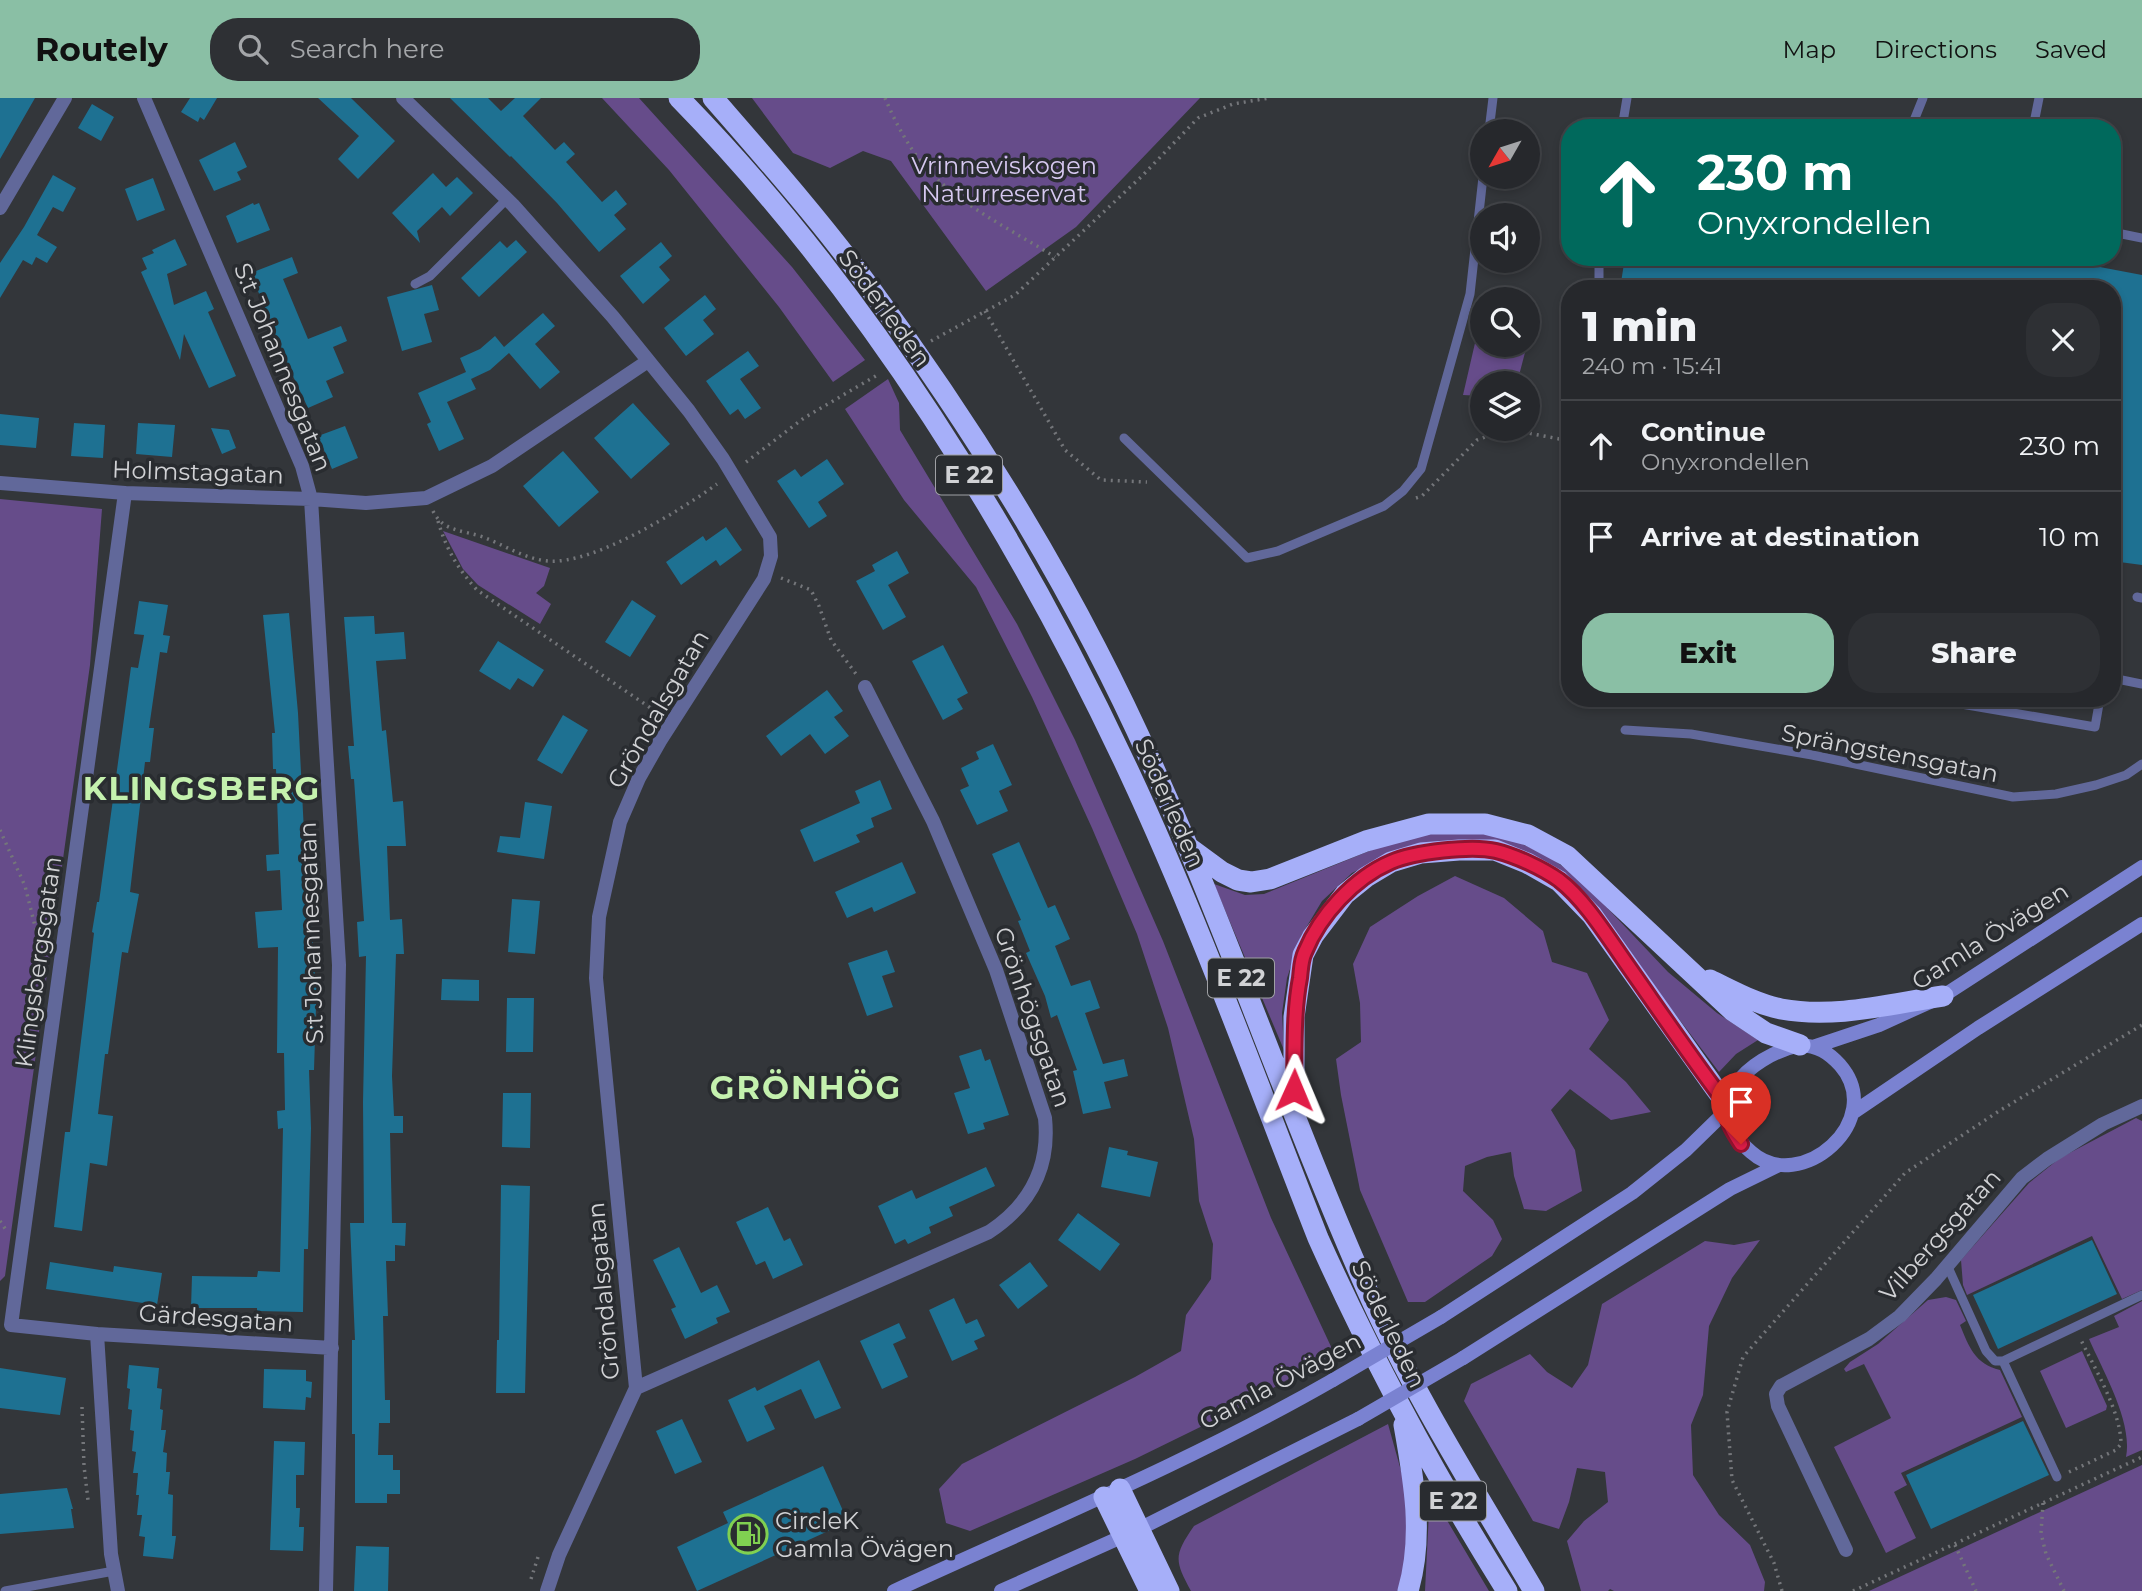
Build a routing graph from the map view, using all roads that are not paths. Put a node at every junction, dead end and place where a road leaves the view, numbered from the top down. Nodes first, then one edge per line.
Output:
1 (65, 98) edge
2 (144, 98) edge
3 (403, 98) edge
4 (679, 98) edge
5 (713, 98) edge
6 (1493, 98) edge
7 (1627, 98) edge
8 (1923, 98) edge
9 (2039, 98) edge
10 (1490, 119) edge
11 (1624, 119) edge
12 (1915, 119) edge
13 (2035, 119) edge
14 (1482, 189) edge
15 (507, 199) junction
16 (0, 208) edge
17 (2121, 234) edge
18 (2142, 238) edge
19 (415, 284) dead end
20 (648, 361) junction
21 (1124, 438) dead end
22 (0, 483) edge
23 (125, 493) junction
24 (311, 499) junction
25 (2121, 680) edge
26 (2142, 684) edge
27 (866, 687) road end
28 (1978, 707) edge
29 (2098, 707) edge
30 (1625, 730) dead end
31 (2142, 764) edge
32 (1186, 846) junction
33 (2142, 867) edge
34 (2142, 924) edge
35 (1689, 970) junction
36 (1942, 996) junction
37 (1808, 1046) junction
38 (2142, 1106) edge
39 (1727, 1108) junction
40 (1294, 1111) junction
41 (1854, 1112) junction
42 (1779, 1165) junction
43 (1947, 1265) junction
44 (2142, 1295) edge
45 (97, 1334) junction
46 (332, 1349) junction
47 (2003, 1361) junction
48 (636, 1388) junction
49 (1401, 1409) junction
50 (2057, 1477) road end
51 (1112, 1493) junction
52 (1131, 1533) junction
53 (1846, 1550) dead end
54 (114, 1571) junction
55 (5, 1591) edge
56 (118, 1591) edge
57 (326, 1591) edge
58 (547, 1591) edge
59 (894, 1591) edge
60 (1001, 1591) edge
61 (1150, 1591) edge
62 (1169, 1591) edge
63 (1408, 1591) edge
64 (1507, 1591) edge
65 (1534, 1591) edge

1 - 16 street
2 - 24 street, S:t Johannesgatan
3 - 15 street, Gröndalsgatan
4 - 49 highway, Söderleden / E 22
5 - 32 highway, Söderleden / E 22
6 - 10 lane
7 - 11 lane
8 - 12 lane
9 - 13 lane
14 - 21 lane
15 - 19 lane
15 - 20 street, Gröndalsgatan
17 - 18 lane
20 - 24 street, Holmstagatan
20 - 48 street, Gröndalsgatan
22 - 23 street, Holmstagatan
23 - 24 street, Holmstagatan
23 - 45 street, Klingsbergsgatan
24 - 46 street, S:t Johannesgatan
25 - 26 lane
27 - 48 street, Grönhögsgatan
28 - 29 lane
30 - 31 lane, Sprängstensgatan
32 - 35 highway
32 - 40 highway, Söderleden / E 22
33 - 36 main road, Gamla Övägen
34 - 41 main road
35 - 36 highway
35 - 37 highway
36 - 37 main road, Gamla Övägen
37 - 39 main road
37 - 41 main road
38 - 43 street, Vilbergsgatan
39 - 40 highway
39 - 42 main road
39 - 51 main road, Gamla Övägen, bridge
40 - 65 highway, Söderleden / E 22
41 - 42 main road
42 - 52 main road, bridge
43 - 47 lane
43 - 53 street, Vilbergsgatan
44 - 47 lane
45 - 46 street, Gärdesgatan
45 - 54 street
46 - 57 street, S:t Johannesgatan
47 - 50 lane
48 - 58 street, Gröndalsgatan
49 - 63 highway
49 - 64 highway, Söderleden / E 22
51 - 52 highway
51 - 59 main road, Gamla Övägen
52 - 60 main road
52 - 61 highway
52 - 62 highway
54 - 55 lane
54 - 56 street

